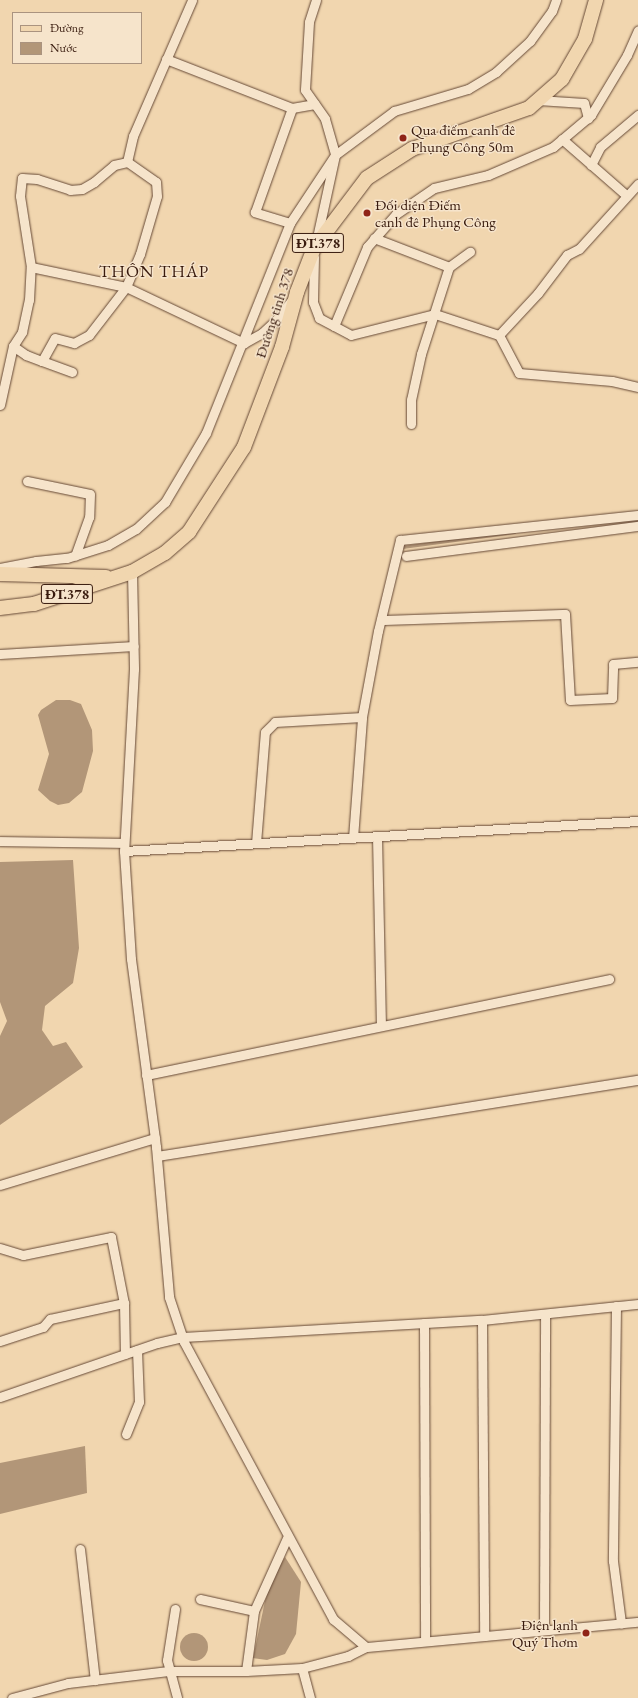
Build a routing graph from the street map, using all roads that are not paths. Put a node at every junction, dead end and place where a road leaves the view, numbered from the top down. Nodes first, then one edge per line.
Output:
1 (192, 0) edge
2 (316, 0) edge
3 (556, 0) edge
4 (596, 0) edge
5 (638, 30) edge
6 (634, 49) edge
7 (166, 59) junction
8 (538, 100) junction
9 (599, 102) junction
10 (584, 103) junction
11 (315, 104) junction
12 (292, 108) junction
13 (638, 115) edge
14 (588, 118) junction
15 (562, 140) junction
16 (335, 155) junction
17 (127, 162) junction
18 (591, 165) junction
19 (638, 184) edge
20 (627, 196) junction
21 (290, 223) junction
22 (374, 238) junction
23 (314, 248) junction
24 (470, 252) dead end
25 (31, 267) junction
26 (449, 267) junction
27 (126, 286) junction
28 (297, 292) junction
29 (435, 314) junction
30 (334, 326) junction
31 (499, 335) junction
32 (244, 343) junction
33 (14, 346) junction
34 (42, 361) junction
35 (72, 372) dead end
36 (638, 387) edge
37 (0, 405) edge
38 (411, 424) dead end
39 (28, 481) dead end
40 (638, 515) edge
41 (638, 526) edge
42 (75, 556) junction
43 (406, 556) dead end
44 (0, 568) edge
45 (132, 572) junction
46 (0, 574) edge
47 (116, 578) junction
48 (0, 608) edge
49 (381, 620) junction
50 (134, 646) junction
51 (0, 654) edge
52 (638, 662) edge
53 (362, 717) junction
54 (638, 821) edge
55 (376, 836) junction
56 (353, 838) junction
57 (0, 840) edge
58 (256, 843) junction
59 (124, 847) junction
60 (608, 980) dead end
61 (381, 1026) junction
62 (146, 1075) junction
63 (638, 1080) edge
64 (155, 1138) junction
65 (157, 1156) junction
66 (0, 1185) edge
67 (0, 1248) edge
68 (124, 1303) junction
69 (638, 1304) edge
70 (616, 1306) junction
71 (545, 1314) junction
72 (482, 1320) junction
73 (424, 1323) junction
74 (183, 1337) junction
75 (0, 1341) edge
76 (137, 1350) junction
77 (126, 1354) junction
78 (0, 1397) edge
79 (126, 1434) dead end
80 (287, 1538) junction
81 (80, 1549) dead end
82 (200, 1598) dead end
83 (176, 1609) dead end
84 (254, 1611) junction
85 (638, 1622) edge
86 (621, 1623) junction
87 (544, 1630) junction
88 (484, 1636) junction
89 (425, 1641) junction
90 (366, 1648) junction
91 (302, 1668) junction
92 (168, 1671) junction
93 (246, 1671) junction
94 (95, 1680) junction
95 (12, 1698) edge
96 (177, 1698) edge
97 (310, 1698) edge

1 - 7 street
2 - 11 street
3 - 16 street
4 - 8 main road, Đường tỉnh 378 / ĐT.378
5 - 6 street
6 - 9 street
7 - 12 street
7 - 17 street
8 - 10 street
8 - 23 main road, Đường tỉnh 378 / ĐT.378
9 - 10 street
9 - 14 street
10 - 14 street
11 - 12 street
11 - 16 street
12 - 21 street
13 - 18 street
14 - 15 street
15 - 18 street
15 - 22 street
16 - 21 street
16 - 23 street
17 - 25 street
17 - 27 street
18 - 20 street
19 - 20 street
20 - 31 street
21 - 32 street
22 - 26 street
22 - 30 street
23 - 28 main road, Đường tỉnh 378 / ĐT.378
23 - 30 street
24 - 26 street
25 - 27 street
25 - 33 street
26 - 29 street
27 - 32 street
27 - 34 street
28 - 32 street
28 - 45 main road, Đường tỉnh 378 / ĐT.378
29 - 30 street
29 - 31 street
29 - 38 street
31 - 36 street
32 - 42 street
33 - 34 street
33 - 37 street
34 - 35 street
39 - 42 street
40 - 49 street
41 - 43 street
42 - 44 street
45 - 47 main road, Đường tỉnh 378 / ĐT.378
45 - 50 street
46 - 47 main road
47 - 48 main road, Đường tỉnh 378 / ĐT.378
49 - 52 street
49 - 53 street
50 - 51 street
50 - 59 street
53 - 56 street
53 - 58 street
54 - 55 street
55 - 56 street
55 - 61 street
56 - 58 street
57 - 59 street
58 - 59 street
59 - 62 street
60 - 61 street
61 - 62 street
62 - 64 street
63 - 65 street
64 - 65 street
64 - 66 street
65 - 74 street
67 - 68 street
68 - 75 street
68 - 77 street
69 - 70 street
70 - 71 street
70 - 86 street
71 - 72 street
71 - 87 street
72 - 73 street
72 - 88 street
73 - 74 street
73 - 89 street
74 - 76 street
74 - 80 street
76 - 77 street
76 - 79 street
77 - 78 street
80 - 84 street
80 - 90 street
81 - 94 street
82 - 84 street
83 - 92 street
84 - 93 street
85 - 86 street
86 - 87 street
87 - 88 street
88 - 89 street
89 - 90 street
90 - 91 street
91 - 93 street
91 - 97 street
92 - 93 street
92 - 94 street
92 - 96 street
94 - 95 street

